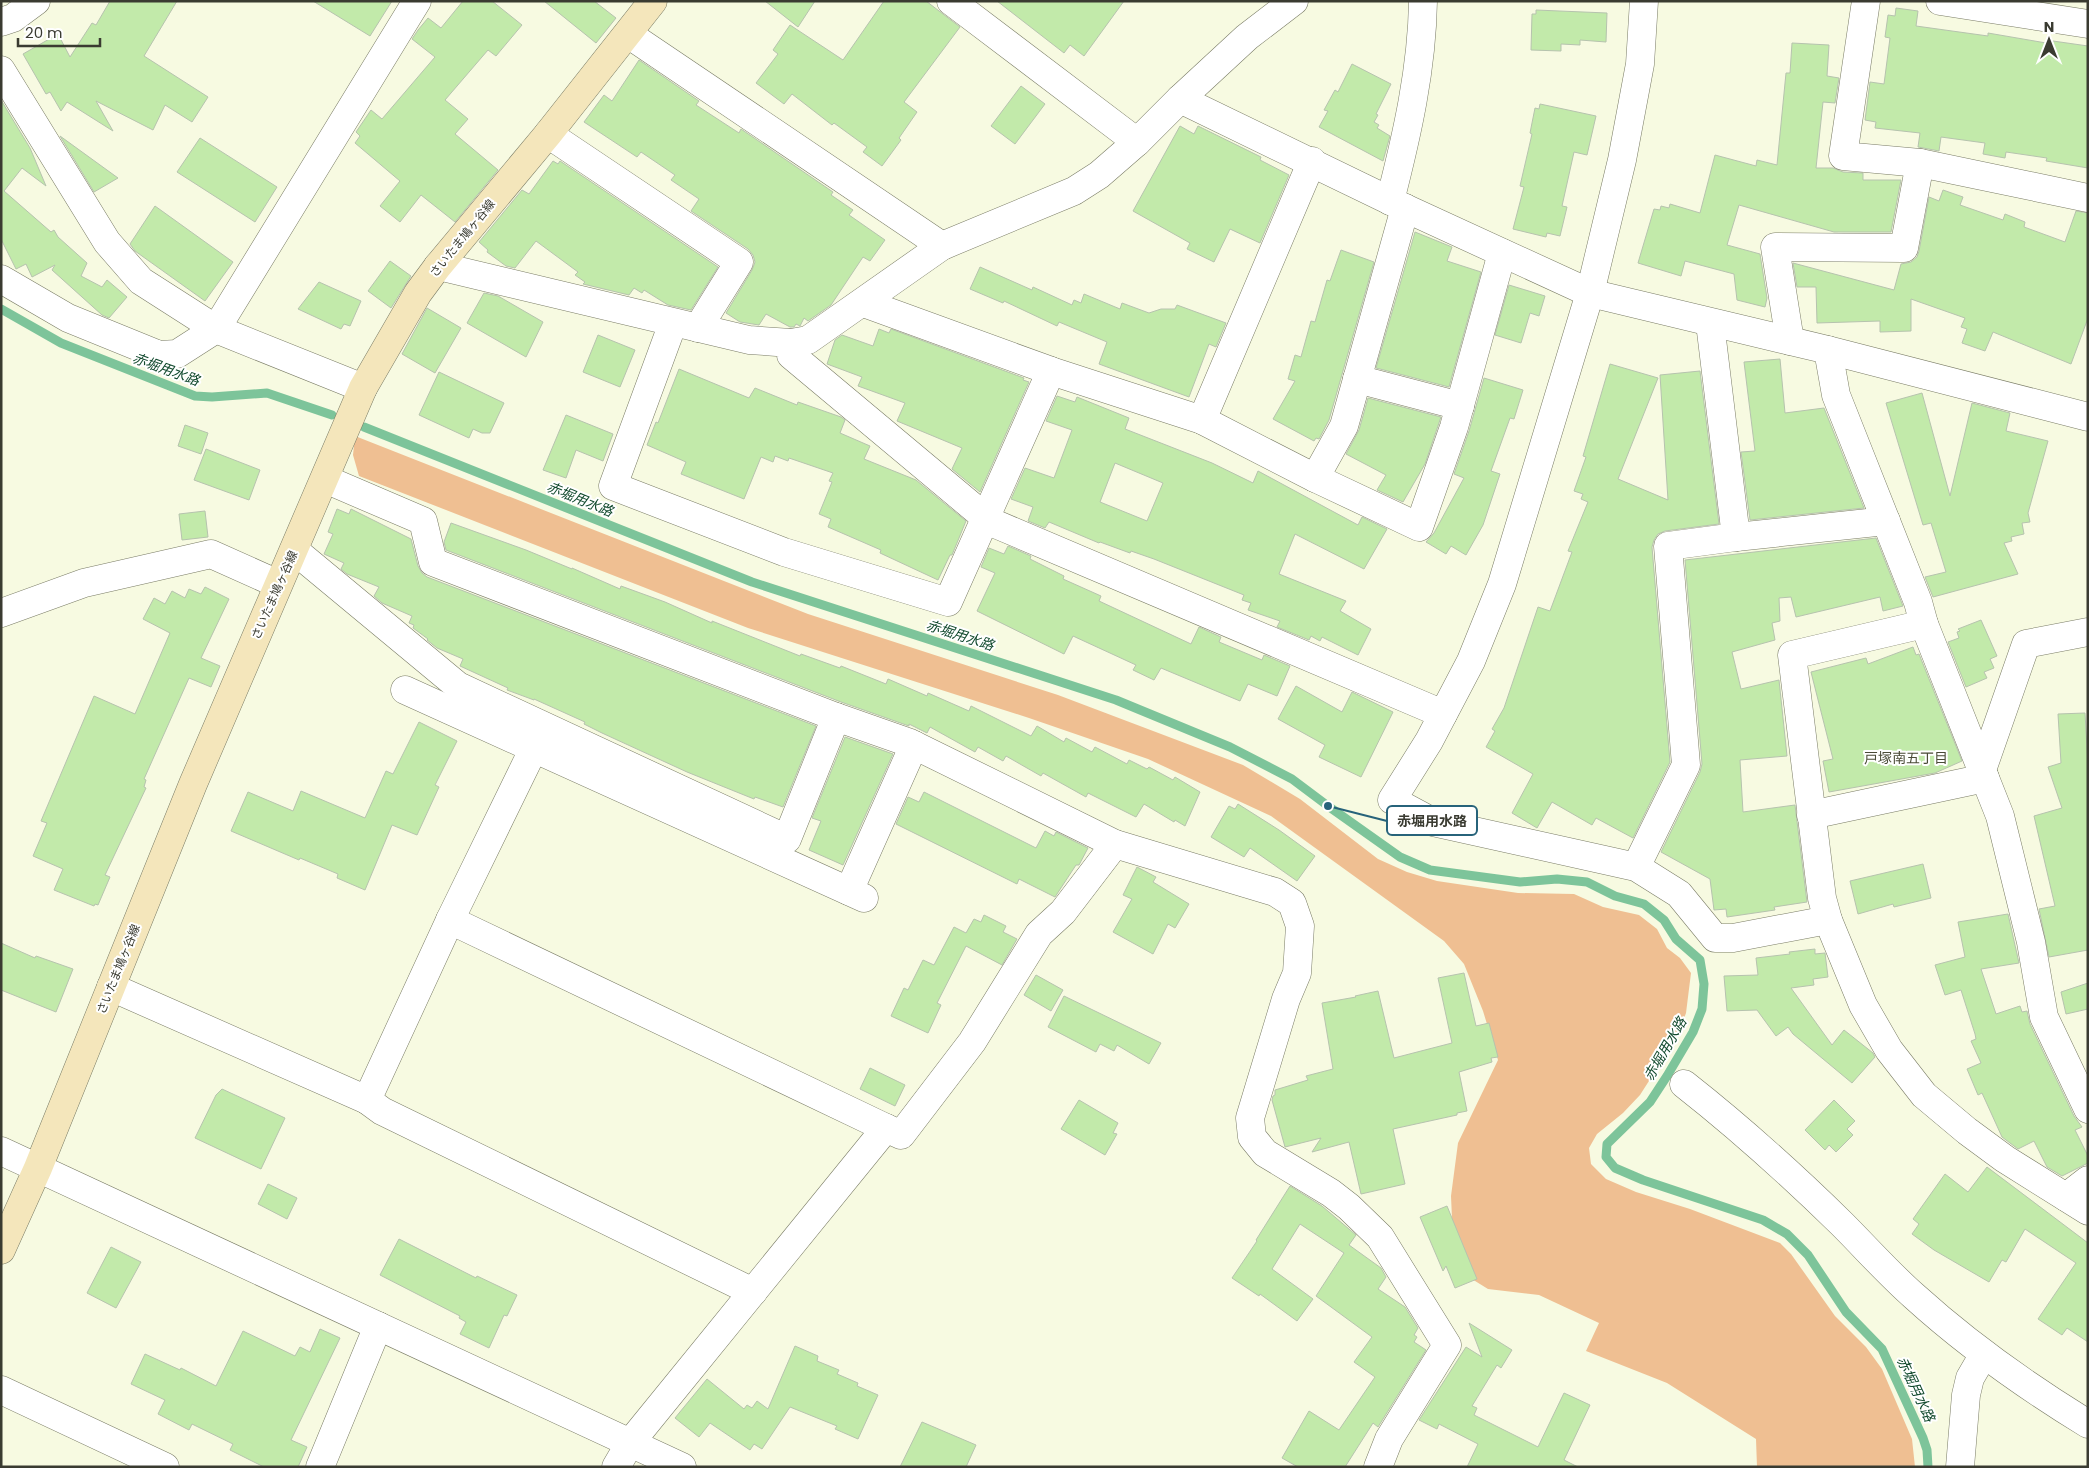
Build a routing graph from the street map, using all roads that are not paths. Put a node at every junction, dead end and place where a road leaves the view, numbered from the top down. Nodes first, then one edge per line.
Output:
1 (36, 1) edge
2 (417, 1) edge
3 (653, 1) edge
4 (1294, 1) edge
5 (1422, 1) edge
6 (1644, 1) edge
7 (1866, 1) edge
8 (1940, 1) edge
9 (968, 6) edge
10 (1, 22) edge
11 (2088, 24) edge
12 (628, 34) junction
13 (1, 70) edge
14 (1180, 99) junction
15 (548, 134) junction
16 (1137, 142) junction
17 (1312, 161) junction
18 (1920, 163) junction
19 (2088, 198) edge
20 (1397, 204) junction
21 (942, 246) junction
22 (1502, 253) junction
23 (438, 266) junction
24 (1, 280) edge
25 (1590, 294) junction
26 (864, 302) junction
27 (1710, 323) junction
28 (686, 325) junction
29 (216, 328) junction
30 (1790, 341) junction
31 (791, 343) junction
32 (1828, 350) junction
33 (1052, 371) junction
34 (1357, 379) junction
35 (363, 388) junction
36 (1460, 406) junction
37 (2088, 417) edge
38 (1202, 420) junction
39 (1315, 478) junction
40 (326, 479) junction
41 (986, 519) junction
42 (1886, 521) junction
43 (1736, 537) junction
44 (294, 550) junction
45 (278, 584) junction
46 (1, 614) edge
47 (1924, 624) junction
48 (2088, 632) edge
49 (405, 690) dead end
50 (1443, 714) junction
51 (836, 717) junction
52 (914, 745) junction
53 (533, 750) junction
54 (1983, 774) junction
55 (1811, 815) junction
56 (1115, 844) junction
57 (1636, 867) junction
58 (450, 920) junction
59 (1828, 920) junction
60 (111, 987) junction
61 (1684, 1084) dead end
62 (367, 1100) junction
63 (2088, 1109) edge
64 (886, 1128) junction
65 (1, 1151) edge
66 (38, 1168) junction
67 (2088, 1180) edge
68 (2077, 1204) edge
69 (1, 1250) edge
70 (753, 1292) junction
71 (378, 1326) junction
72 (1984, 1354) junction
73 (1, 1390) edge
74 (2088, 1424) edge
75 (630, 1443) junction
76 (165, 1467) edge
77 (320, 1467) edge
78 (616, 1467) edge
79 (682, 1467) edge
80 (1378, 1467) edge
81 (1960, 1467) edge

1 - 10 street
2 - 29 street
3 - 12 main road, さいたま鳩ヶ谷線
4 - 14 street
5 - 20 street
6 - 25 street
7 - 18 street
8 - 11 street
9 - 16 street
12 - 15 main road, さいたま鳩ヶ谷線
12 - 21 street
13 - 29 street
14 - 16 street
14 - 17 street
15 - 23 main road, さいたま鳩ヶ谷線
15 - 28 street
16 - 21 street
17 - 20 street
17 - 38 street
18 - 19 street
18 - 30 street
20 - 22 street
20 - 34 street
21 - 26 street
22 - 25 street
22 - 36 street
23 - 28 street
23 - 35 main road, さいたま鳩ヶ谷線
24 - 29 street
25 - 27 street
25 - 50 street
26 - 31 street
26 - 33 street
27 - 30 street
27 - 43 street
28 - 31 street
28 - 41 street
29 - 35 street
30 - 32 street
31 - 41 street
32 - 37 street
32 - 42 street
33 - 38 street
33 - 41 street
34 - 36 street
34 - 39 street
35 - 40 main road, さいたま鳩ヶ谷線
36 - 39 street
38 - 39 street
40 - 44 main road, さいたま鳩ヶ谷線
40 - 51 street
41 - 50 street
42 - 43 street
42 - 47 street
43 - 57 street
44 - 45 main road, さいたま鳩ヶ谷線
44 - 51 street
45 - 46 street
45 - 60 main road, さいたま鳩ヶ谷線
47 - 54 street
47 - 55 street
48 - 54 street
49 - 53 street
50 - 57 street
51 - 52 street
52 - 53 street
52 - 56 street
53 - 58 street
54 - 55 street
54 - 63 street
55 - 59 street
56 - 64 street
56 - 80 street
57 - 59 street
58 - 62 street
58 - 64 street
59 - 68 street
60 - 62 street
60 - 66 main road, さいたま鳩ヶ谷線
61 - 72 street
62 - 70 street
64 - 70 street
65 - 66 street
66 - 69 main road, さいたま鳩ヶ谷線
66 - 71 street
67 - 68 street
70 - 75 street
71 - 75 street
71 - 77 street
72 - 74 street
72 - 81 street
73 - 76 street
75 - 78 street
75 - 79 street

